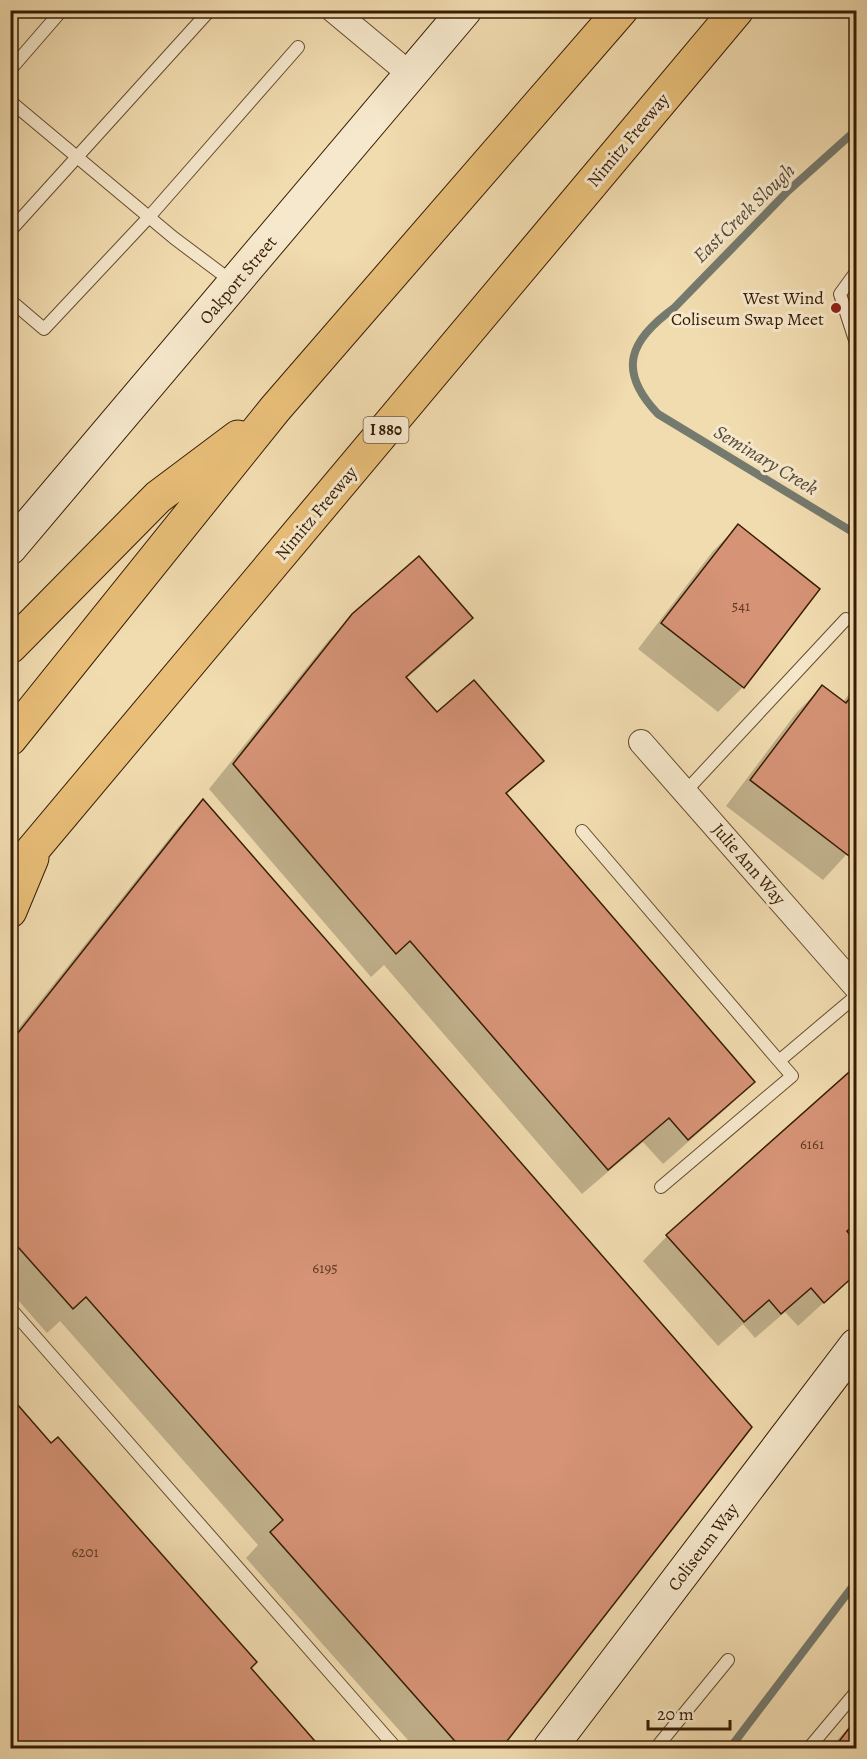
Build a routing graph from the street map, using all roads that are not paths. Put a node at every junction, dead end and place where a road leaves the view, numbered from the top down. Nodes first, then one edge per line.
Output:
1 (62, 10) edge
2 (210, 10) edge
3 (333, 10) edge
4 (465, 10) edge
5 (621, 10) edge
6 (737, 10) edge
7 (298, 46) dead end
8 (10, 70) edge
9 (411, 75) junction
10 (10, 101) edge
11 (77, 156) junction
12 (149, 217) junction
13 (13, 225) edge
14 (856, 272) edge
15 (235, 284) junction
16 (10, 300) edge
17 (856, 343) edge
18 (276, 409) junction
19 (10, 548) edge
20 (846, 619) dead end
21 (10, 647) edge
22 (10, 739) edge
23 (641, 742) dead end
24 (686, 792) junction
25 (582, 831) dead end
26 (35, 850) junction
27 (10, 877) edge
28 (10, 911) edge
29 (856, 987) edge
30 (856, 996) edge
31 (779, 1061) junction
32 (661, 1187) dead end
33 (10, 1308) edge
34 (856, 1345) edge
35 (728, 1660) dead end
36 (856, 1692) edge
37 (396, 1749) edge
38 (550, 1749) edge
39 (656, 1749) edge
40 (809, 1749) edge

1 - 8 lane
2 - 11 lane
3 - 9 street
4 - 9 main road, Oakport Street
5 - 18 highway
6 - 26 highway, Nimitz Freeway / I 880
7 - 12 lane
9 - 15 main road, Oakport Street
10 - 11 lane
11 - 12 lane
11 - 13 lane
12 - 15 lane
12 - 16 lane
14 - 17 lane
15 - 19 main road, Oakport Street
18 - 21 highway
18 - 22 highway
20 - 24 lane
23 - 24 street, Julie Ann Way
24 - 29 street, Julie Ann Way
25 - 31 lane
26 - 27 highway, Nimitz Freeway / I 880
26 - 28 highway
30 - 31 lane
31 - 32 lane
33 - 37 lane
34 - 38 main road, Coliseum Way
35 - 39 lane
36 - 40 lane

